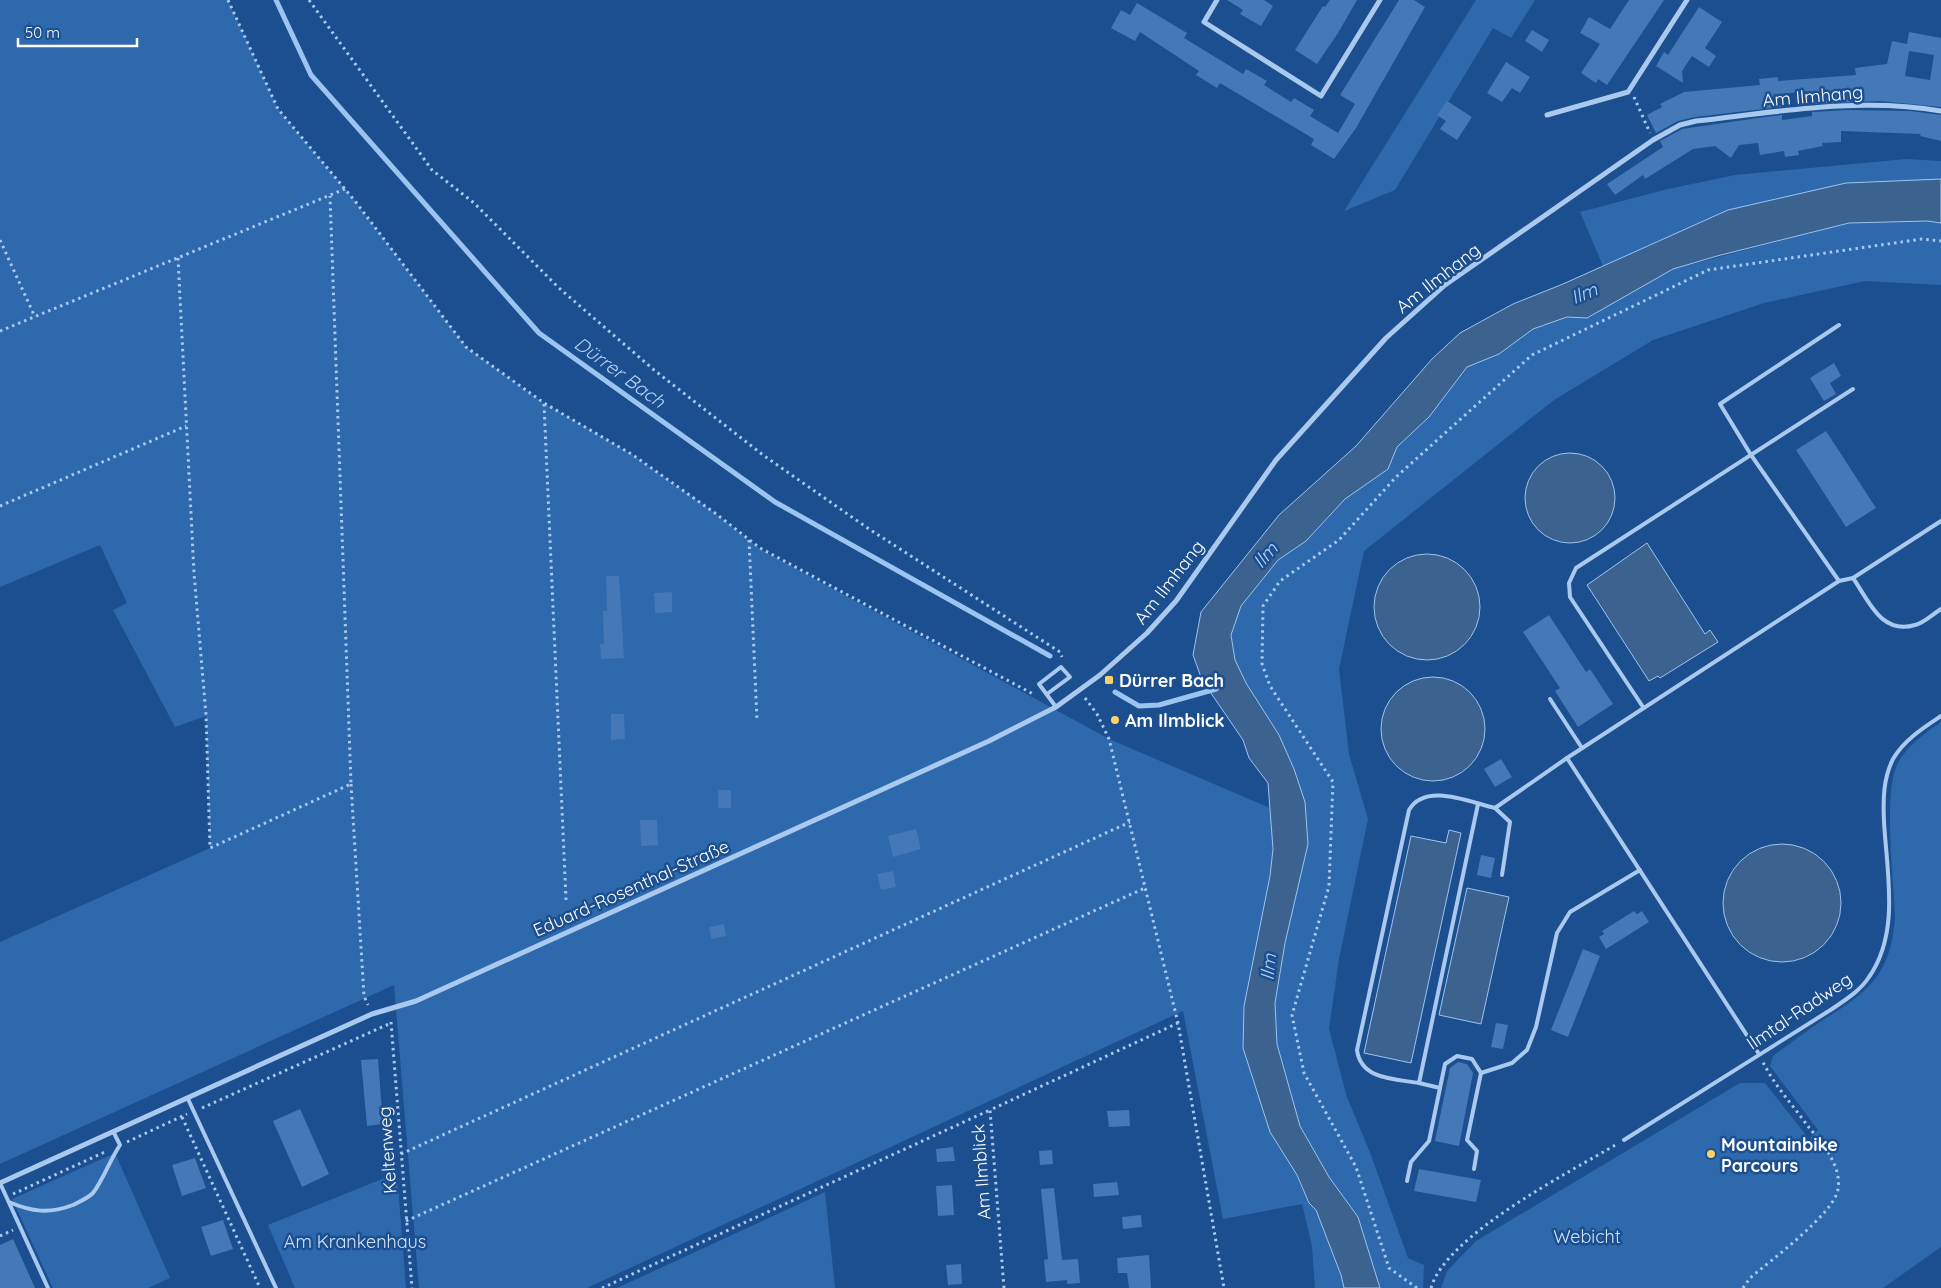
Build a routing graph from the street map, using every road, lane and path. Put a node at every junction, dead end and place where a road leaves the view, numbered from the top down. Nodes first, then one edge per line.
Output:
1 (228, 0) edge
2 (309, 0) edge
3 (1217, 0) edge
4 (1380, 0) edge
5 (1687, 0) edge
6 (1633, 95) dead end
7 (1941, 111) edge
8 (1547, 114) dead end
9 (1646, 122) dead end
10 (345, 189) junction
11 (330, 196) junction
12 (0, 240) edge
13 (1941, 241) edge
14 (178, 258) junction
15 (35, 317) junction
16 (1839, 325) dead end
17 (0, 332) edge
18 (1854, 389) dead end
19 (544, 403) junction
20 (186, 426) junction
21 (1751, 455) junction
22 (0, 506) edge
23 (1941, 521) edge
24 (749, 540) junction
25 (1853, 578) junction
26 (1839, 581) junction
27 (1941, 609) edge
28 (1064, 660) dead end
29 (1080, 691) junction
30 (1046, 694) junction
31 (1550, 699) dead end
32 (1056, 707) junction
33 (1643, 707) junction
34 (1941, 716) edge
35 (757, 720) dead end
36 (1582, 748) junction
37 (1567, 758) junction
38 (352, 784) junction
39 (1478, 804) junction
40 (1495, 808) junction
41 (1130, 822) junction
42 (1640, 870) junction
43 (1502, 875) dead end
44 (1145, 888) junction
45 (566, 900) dead end
46 (390, 1010) junction
47 (372, 1014) junction
48 (1178, 1023) junction
49 (1759, 1054) junction
50 (1481, 1073) junction
51 (1419, 1083) junction
52 (1440, 1088) junction
53 (188, 1099) junction
54 (990, 1110) junction
55 (182, 1116) dead end
56 (114, 1133) junction
57 (1624, 1140) joint
58 (401, 1154) junction
59 (1474, 1169) dead end
60 (1407, 1181) dead end
61 (0, 1183) edge
62 (9, 1202) junction
63 (406, 1221) junction
64 (48, 1288) edge
65 (260, 1288) edge
66 (276, 1288) edge
67 (412, 1288) edge
68 (602, 1288) edge
69 (1004, 1288) edge
70 (1224, 1288) edge
71 (1417, 1288) edge
72 (1431, 1288) edge
73 (1743, 1288) edge

1 - 10 path
2 - 28 path
3 - 4 street
5 - 8 street
6 - 9 path
7 - 29 street, Am Ilmhang
10 - 11 path
10 - 19 path
11 - 14 path
11 - 38 path
12 - 15 path
13 - 71 path
14 - 15 path
14 - 20 path
15 - 17 path
16 - 21 lane
18 - 21 lane
19 - 24 path
19 - 45 path
20 - 22 path
20 - 38 path
21 - 26 lane
21 - 33 lane
23 - 25 lane
24 - 32 path
24 - 35 path
25 - 26 lane
25 - 27 lane
26 - 33 lane
29 - 32 street, Eduard-Rosenthal-Straße
29 - 41 path
30 - 30 lane
30 - 32 lane
31 - 36 lane
32 - 46 street, Eduard-Rosenthal-Straße
33 - 36 lane
34 - 49 lane, Ilmtal-Radweg
36 - 37 lane
37 - 40 lane
37 - 42 lane
38 - 47 path
39 - 40 lane
39 - 51 lane
39 - 51 lane
40 - 43 lane
41 - 44 path
41 - 58 path
42 - 49 lane
42 - 50 lane
44 - 48 path
44 - 63 path
46 - 47 street, Eduard-Rosenthal-Straße
46 - 58 path, Keltenweg
47 - 53 street, Eduard-Rosenthal-Straße
48 - 54 path, Am Ilmblick
48 - 70 path
49 - 57 lane, Ilmtal-Radweg
49 - 73 path
50 - 52 lane
50 - 59 lane
51 - 52 lane
52 - 60 lane
53 - 56 street, Eduard-Rosenthal-Straße
53 - 66 lane
54 - 68 path
54 - 69 path, Am Ilmblick
55 - 65 path
56 - 61 street, Eduard-Rosenthal-Straße
56 - 62 lane
57 - 72 path
58 - 63 path, Keltenweg
61 - 62 lane
62 - 64 lane
63 - 67 path, Keltenweg

